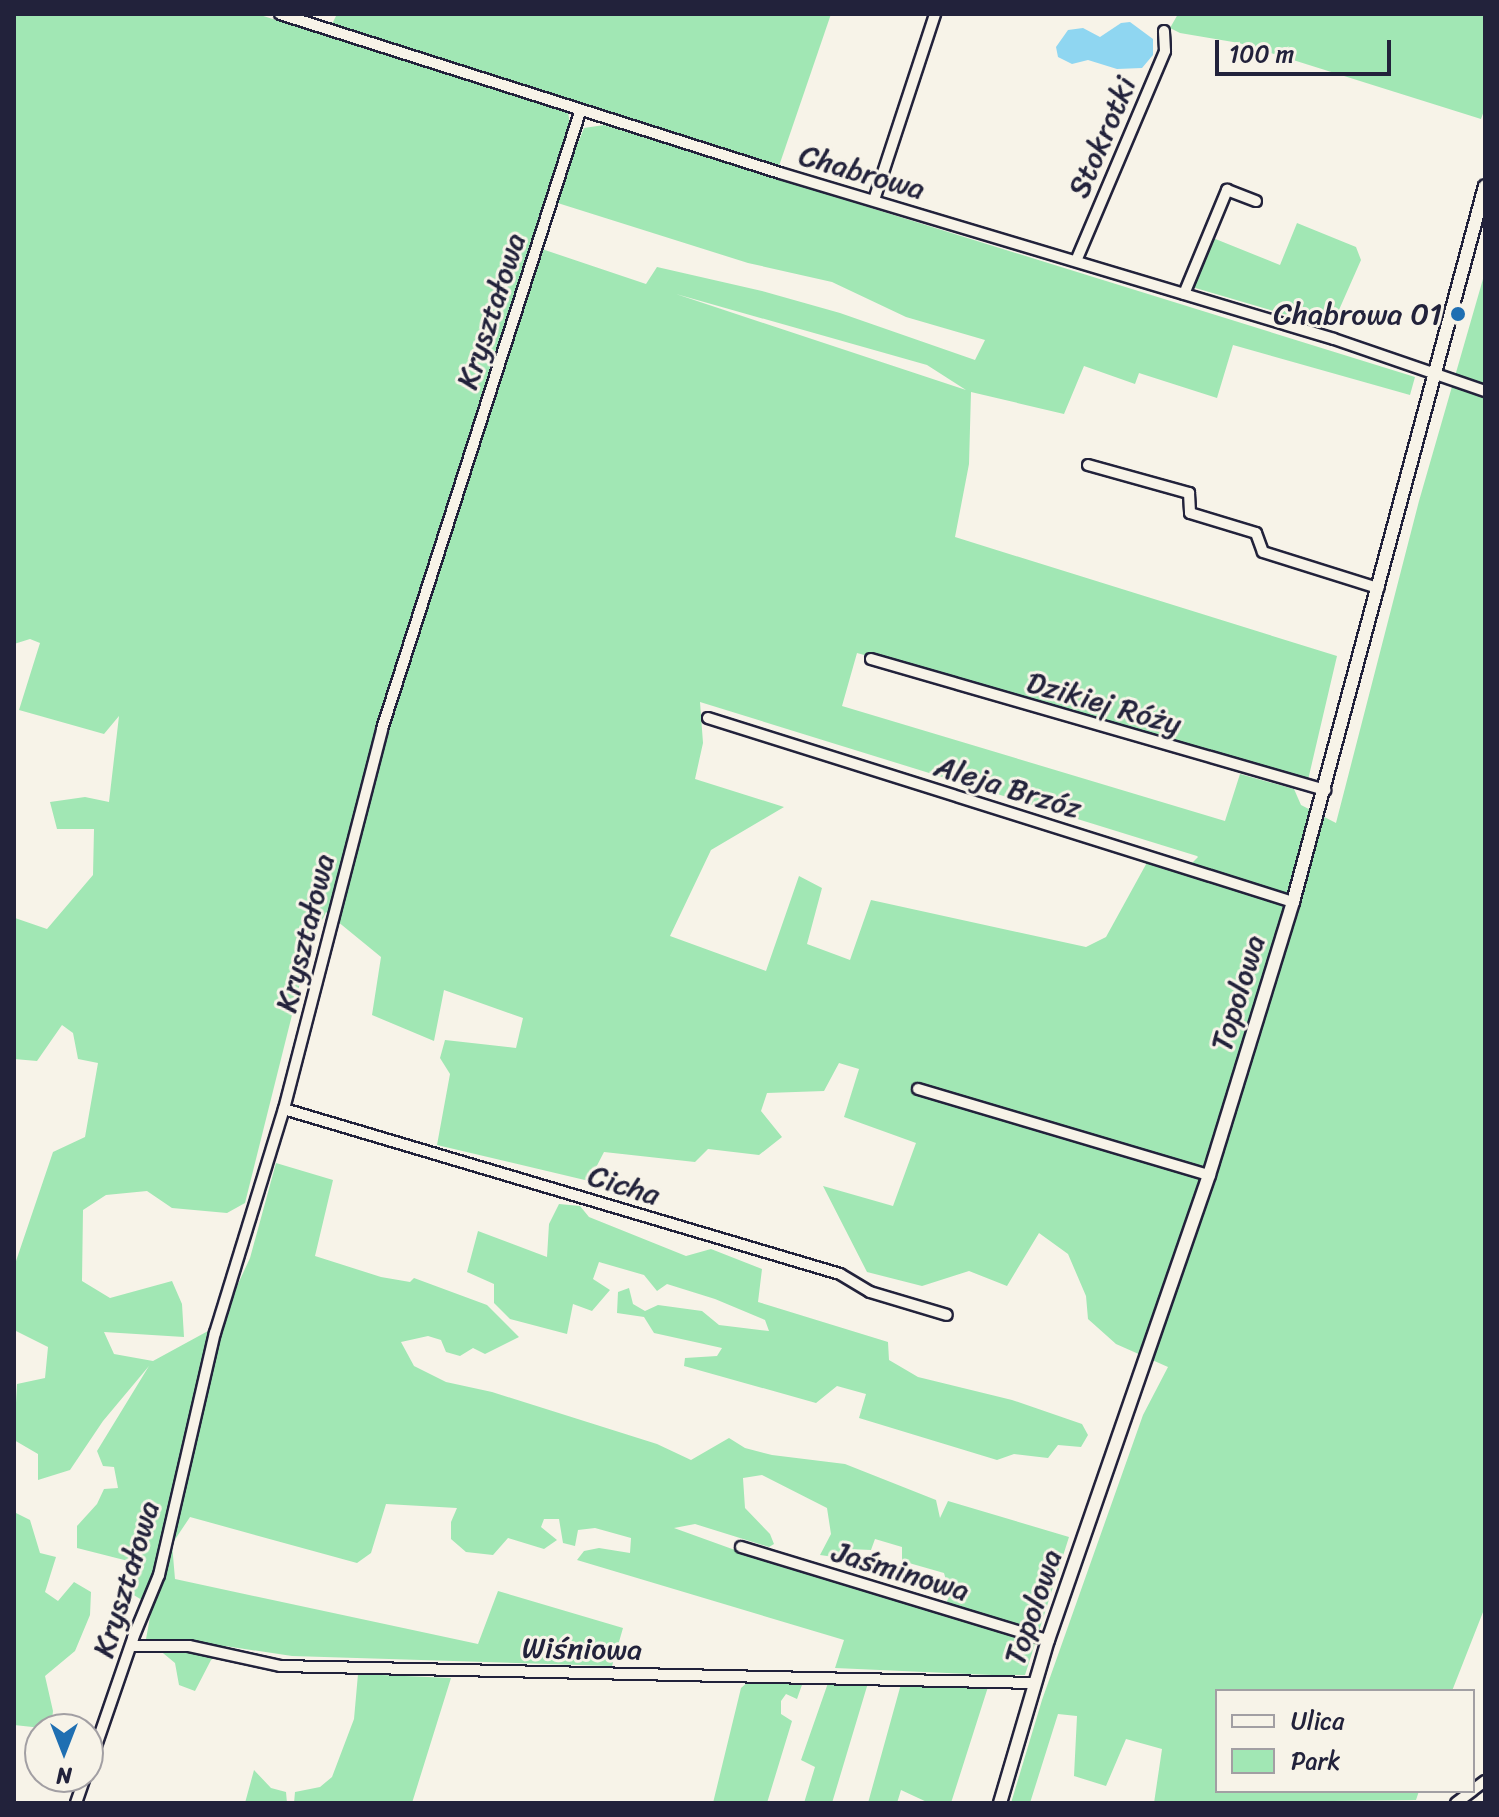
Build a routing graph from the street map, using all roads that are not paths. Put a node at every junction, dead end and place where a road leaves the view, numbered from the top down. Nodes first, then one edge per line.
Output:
1 (280, 14) edge
2 (935, 14) edge
3 (1164, 31) dead end
4 (580, 112) junction
5 (1485, 186) edge
6 (874, 200) junction
7 (1256, 201) dead end
8 (1076, 261) junction
9 (1184, 294) junction
10 (1434, 370) junction
11 (1485, 391) edge
12 (1088, 465) dead end
13 (1378, 588) junction
14 (871, 659) dead end
15 (708, 718) dead end
16 (1325, 790) junction
17 (1293, 902) junction
18 (918, 1089) dead end
19 (284, 1109) junction
20 (1209, 1175) junction
21 (947, 1315) dead end
22 (741, 1547) dead end
23 (1048, 1640) junction
24 (131, 1646) junction
25 (1034, 1683) junction
26 (104, 1723) edge
27 (1000, 1803) edge

1 - 4 street, Chabrowa
2 - 6 street
3 - 8 street, Stokrotki
4 - 6 street, Chabrowa
4 - 19 street, Kryształowa
5 - 10 street, Topolowa
6 - 8 street, Chabrowa
7 - 9 street
8 - 9 street, Chabrowa
9 - 10 street, Chabrowa
10 - 11 street, Chabrowa
10 - 13 street, Topolowa
12 - 13 street
13 - 16 street, Topolowa
14 - 16 street, Dzikiej Róży
15 - 17 street, Aleja Brzóz
16 - 17 street, Topolowa
17 - 20 street, Topolowa
18 - 20 street
19 - 21 street, Cicha
19 - 24 street, Kryształowa
20 - 23 street, Topolowa
22 - 23 street, Jaśminowa
23 - 25 street, Topolowa
24 - 25 street, Wiśniowa
24 - 26 street, Kryształowa
25 - 27 street, Topolowa

